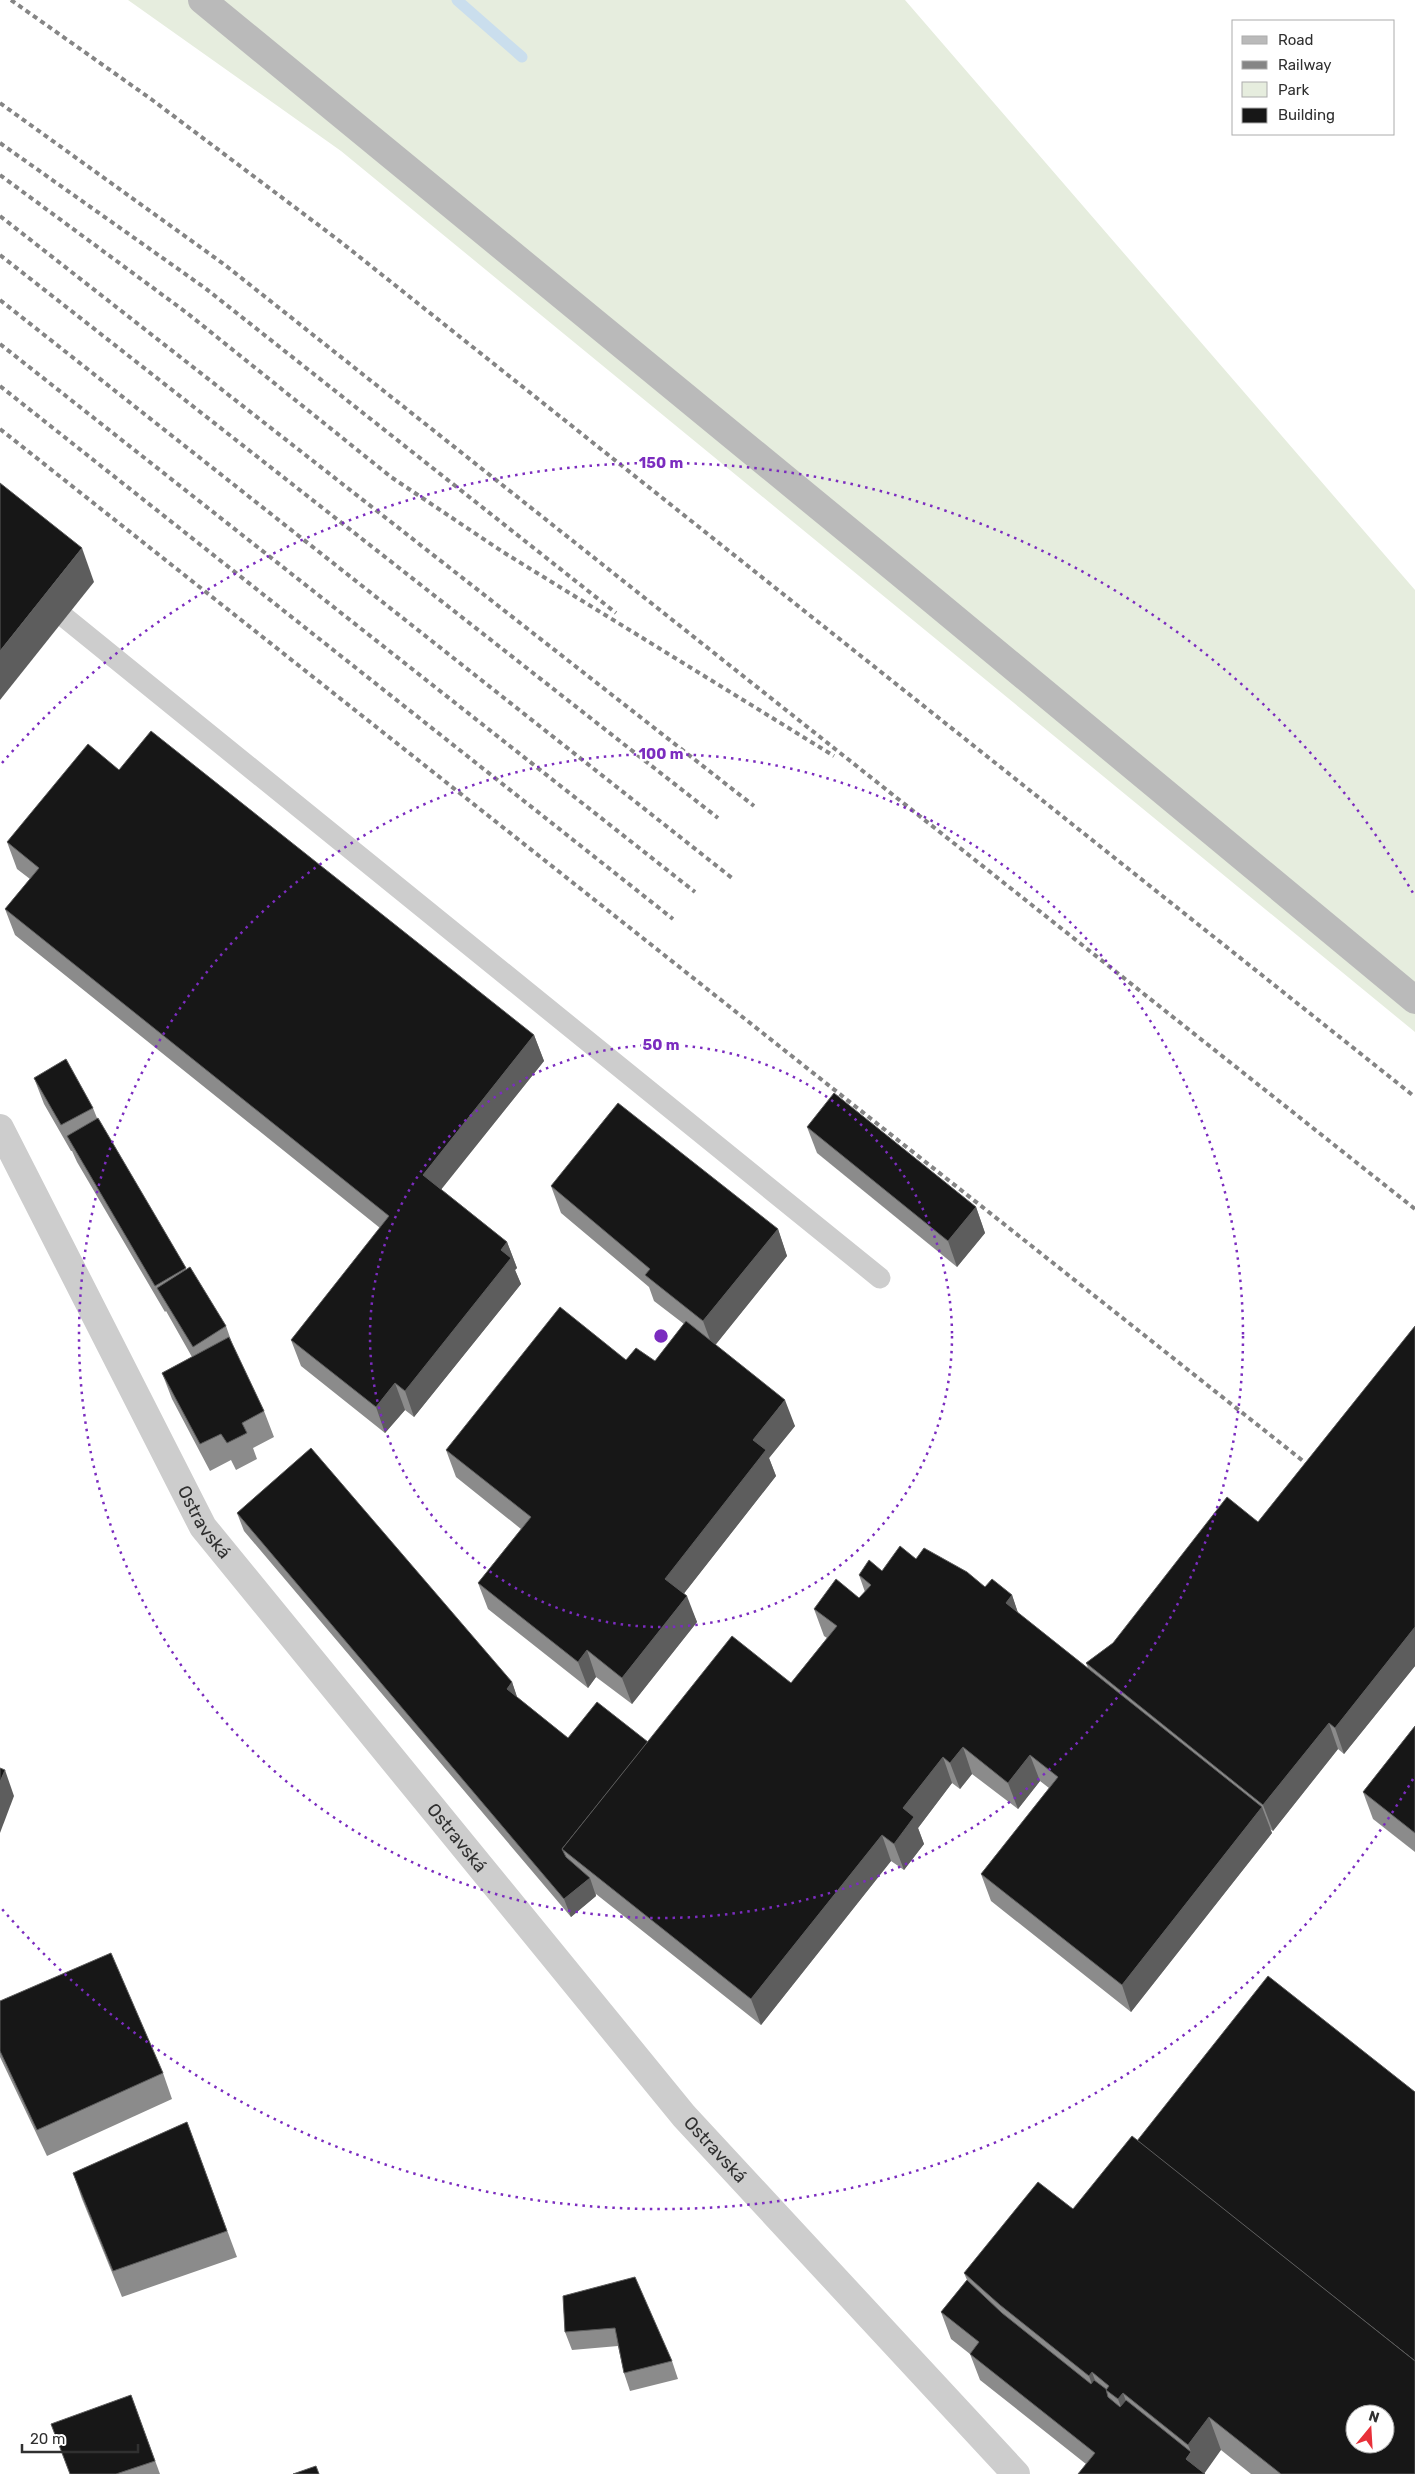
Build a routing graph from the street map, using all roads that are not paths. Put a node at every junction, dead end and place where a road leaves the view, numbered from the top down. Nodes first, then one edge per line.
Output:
1 (202, 0) edge
2 (0, 565) edge
3 (1415, 1000) edge
4 (0, 1128) edge
5 (880, 1278) dead end
6 (1016, 2474) edge

1 - 3 street
2 - 5 lane
4 - 6 street, Ostravská

